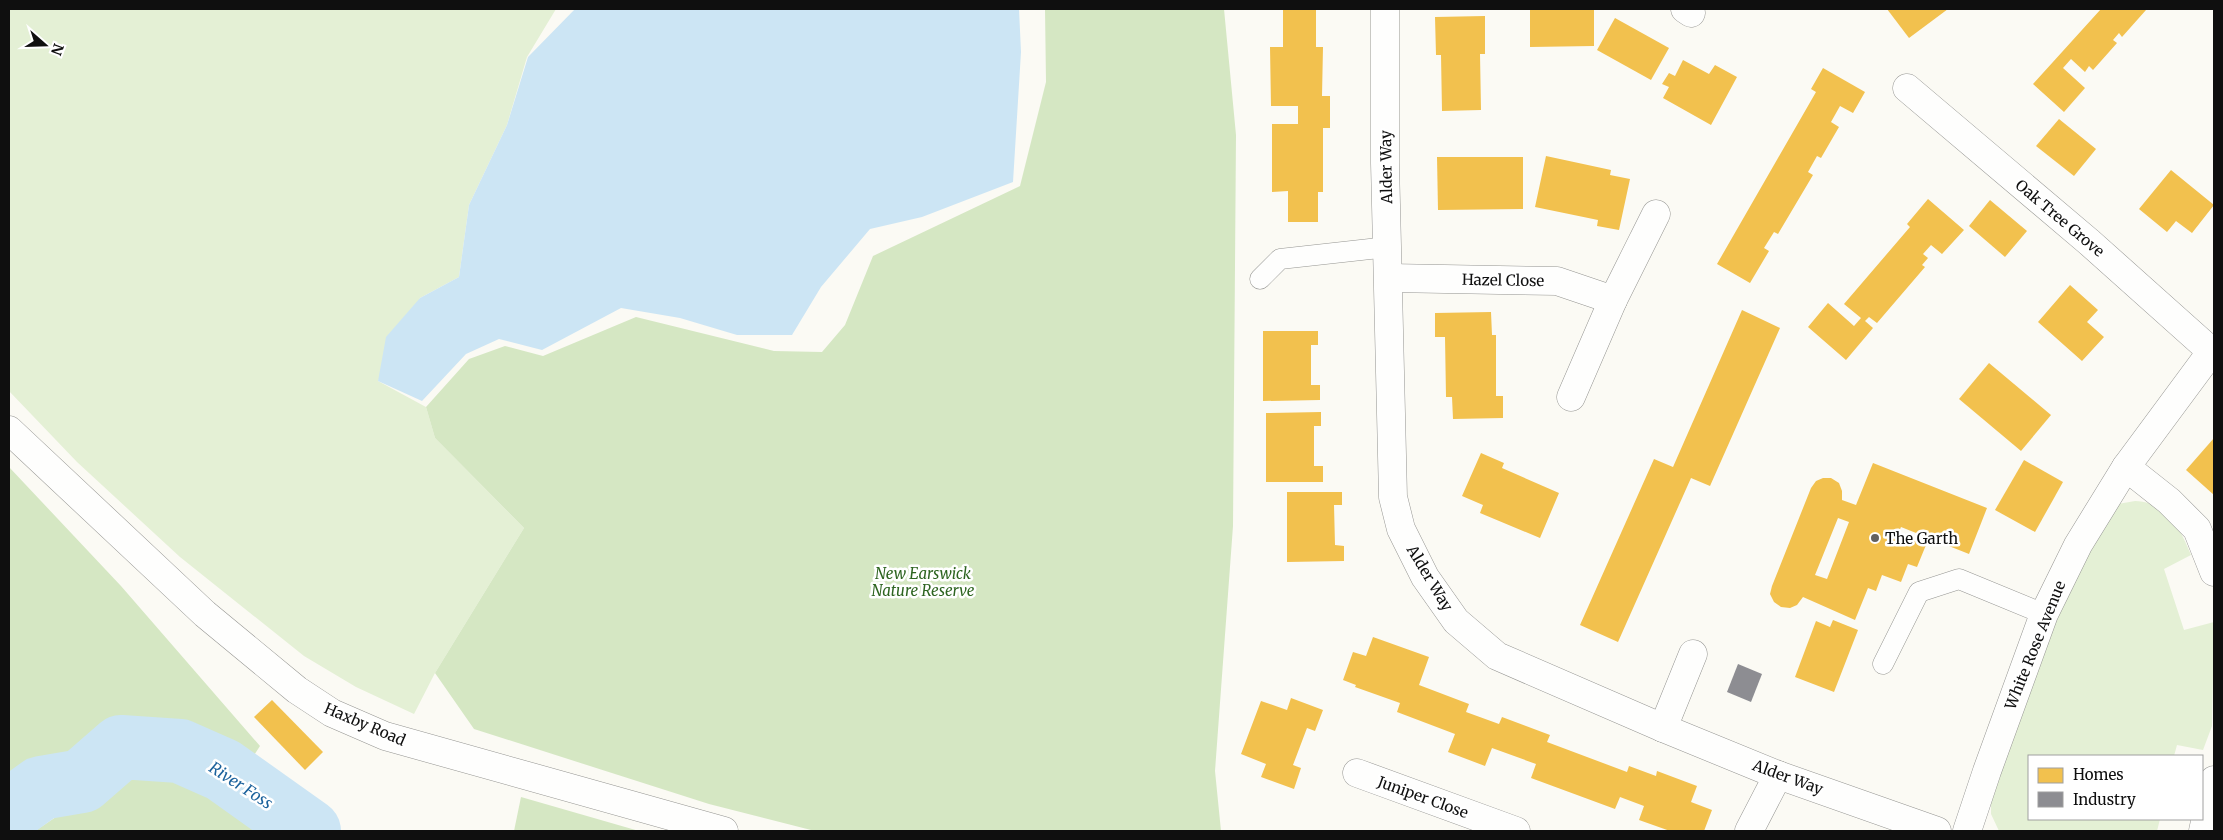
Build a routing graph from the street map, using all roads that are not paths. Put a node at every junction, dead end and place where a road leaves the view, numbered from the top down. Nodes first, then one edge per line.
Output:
1 (1385, 9) edge
2 (1907, 88) dead end
3 (1656, 214) dead end
4 (1388, 247) junction
5 (1390, 278) junction
6 (1260, 279) dead end
7 (1612, 300) junction
8 (2213, 351) edge
9 (1571, 397) dead end
10 (9, 430) edge
11 (2126, 467) junction
12 (2214, 572) edge
13 (2044, 614) junction
14 (1693, 654) dead end
15 (1883, 664) dead end
16 (1663, 728) junction
17 (1357, 773) dead end
18 (1778, 775) junction
19 (2214, 780) edge
20 (724, 831) edge
21 (1516, 831) edge
22 (1749, 831) edge
23 (1937, 831) edge
24 (1967, 831) edge
25 (2203, 831) edge

1 - 4 street, Alder Way
2 - 8 street, Oak Tree Grove
3 - 7 street
4 - 5 street, Alder Way
4 - 6 lane
5 - 7 street, Hazel Close
5 - 16 street, Alder Way
7 - 9 street
8 - 11 street, White Rose Avenue
10 - 20 street, Haxby Road
11 - 12 street
11 - 13 street, White Rose Avenue
13 - 15 lane
13 - 24 street, White Rose Avenue
14 - 16 street
16 - 18 street, Alder Way
17 - 21 street, Juniper Close
18 - 22 street
18 - 23 street, Alder Way
19 - 25 street

